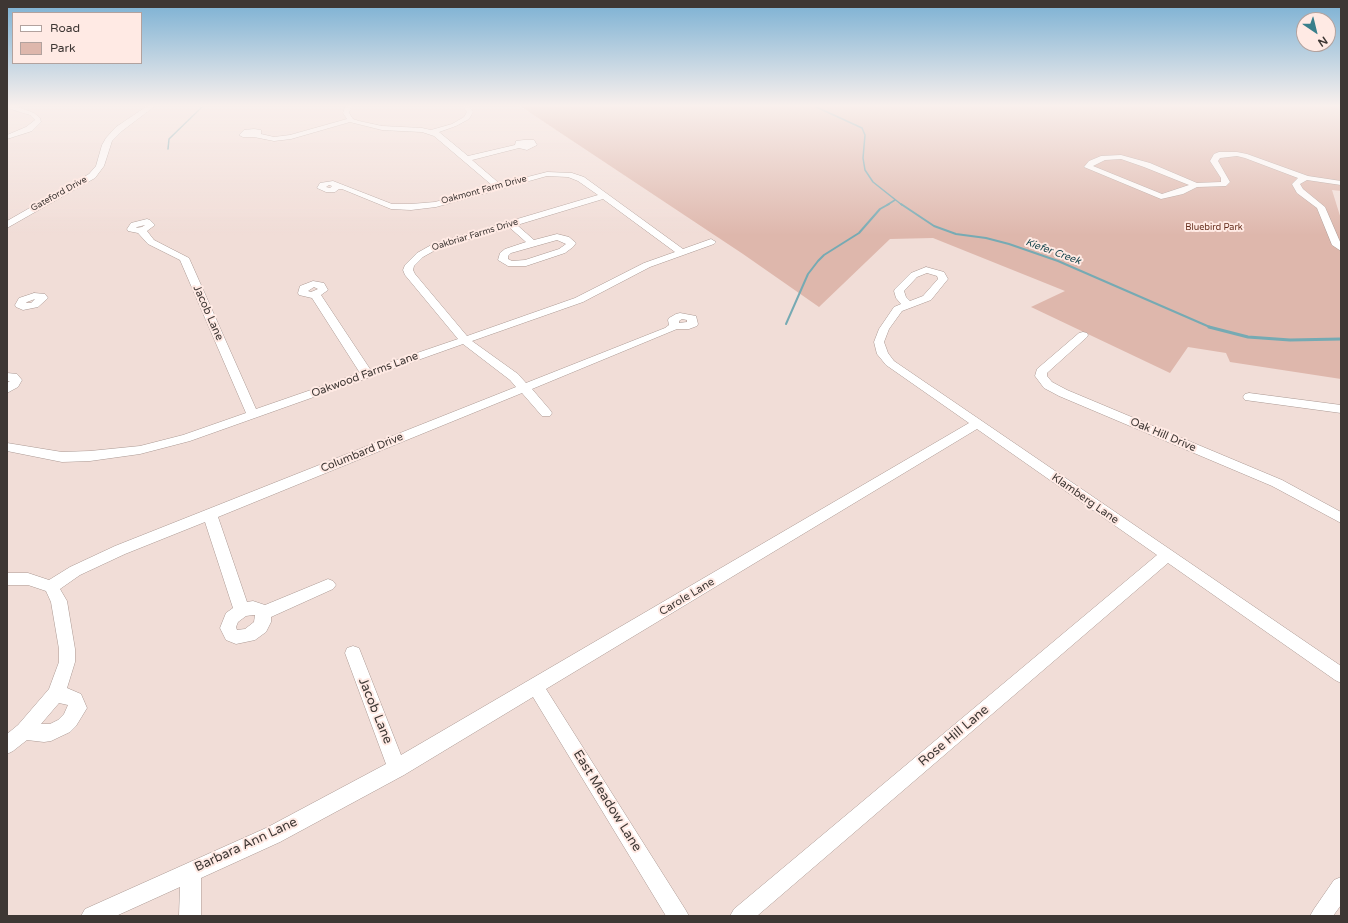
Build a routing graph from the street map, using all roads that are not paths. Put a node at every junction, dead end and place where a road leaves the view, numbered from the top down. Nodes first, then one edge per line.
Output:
1 (105, 149) edge
2 (454, 149) edge
3 (507, 149) edge
4 (467, 159) junction
5 (1306, 178) junction
6 (1341, 183) edge
7 (1196, 185) junction
8 (338, 186) dead end
9 (498, 186) junction
10 (604, 196) junction
11 (510, 223) junction
12 (7, 225) edge
13 (142, 230) dead end
14 (711, 242) dead end
15 (532, 243) junction
16 (1341, 248) edge
17 (682, 252) junction
18 (315, 294) dead end
19 (21, 302) dead end
20 (7, 303) edge
21 (908, 304) dead end
22 (675, 326) dead end
23 (1083, 335) dead end
24 (464, 340) junction
25 (367, 374) junction
26 (7, 377) edge
27 (525, 388) junction
28 (7, 389) edge
29 (1248, 396) dead end
30 (1341, 409) edge
31 (546, 413) dead end
32 (253, 415) junction
33 (977, 424) junction
34 (7, 447) edge
35 (210, 514) junction
36 (1341, 518) edge
37 (1167, 555) junction
38 (7, 579) edge
39 (328, 585) dead end
40 (51, 587) junction
41 (242, 610) junction
42 (263, 613) junction
43 (353, 653) dead end
44 (1341, 675) edge
45 (536, 687) junction
46 (56, 694) junction
47 (24, 731) junction
48 (7, 745) edge
49 (397, 768) junction
50 (191, 870) junction
51 (1341, 887) edge
52 (92, 916) edge
53 (190, 916) edge
54 (678, 916) edge
55 (741, 916) edge
56 (1321, 916) edge

1 - 12 street, Gateford Drive
2 - 4 street
3 - 4 street
4 - 9 street
5 - 6 street
5 - 7 street
5 - 16 street
7 - 7 street
8 - 9 street, Oakmont Farm Drive
9 - 10 street, Oakmont Farm Drive
10 - 11 street, Oakbriar Farms Drive
10 - 17 street, Oakmont Farm Drive
11 - 15 street
11 - 24 street, Oakbriar Farms Drive
13 - 32 street, Jacob Lane
14 - 17 street, Oakwood Farms Lane
15 - 15 street
17 - 24 street, Oakwood Farms Lane
18 - 25 street
19 - 20 street
21 - 33 street, Klamberg Lane
22 - 27 street, Columbard Drive
23 - 36 street, Oak Hill Drive
24 - 25 street, Oakwood Farms Lane
24 - 27 street, Oakbriar Farms Drive
25 - 32 street, Oakwood Farms Lane
26 - 28 street
27 - 31 street, Oakbriar Farms Drive
27 - 35 street, Columbard Drive
29 - 30 street
32 - 34 street, Oakwood Farms Lane
33 - 37 street, Klamberg Lane
33 - 45 street, Carole Lane
35 - 40 street, Columbard Drive
35 - 41 street
37 - 44 street, Klamberg Lane
37 - 55 street, Rose Hill Lane
38 - 40 street
39 - 42 street
40 - 46 street
41 - 42 street
41 - 42 street
43 - 49 street, Jacob Lane
45 - 49 street, Carole Lane
45 - 54 street, East Meadow Lane
46 - 47 street
46 - 47 street
47 - 48 street
49 - 50 street, Barbara Ann Lane
50 - 52 street, Barbara Ann Lane
50 - 53 street
51 - 56 street

